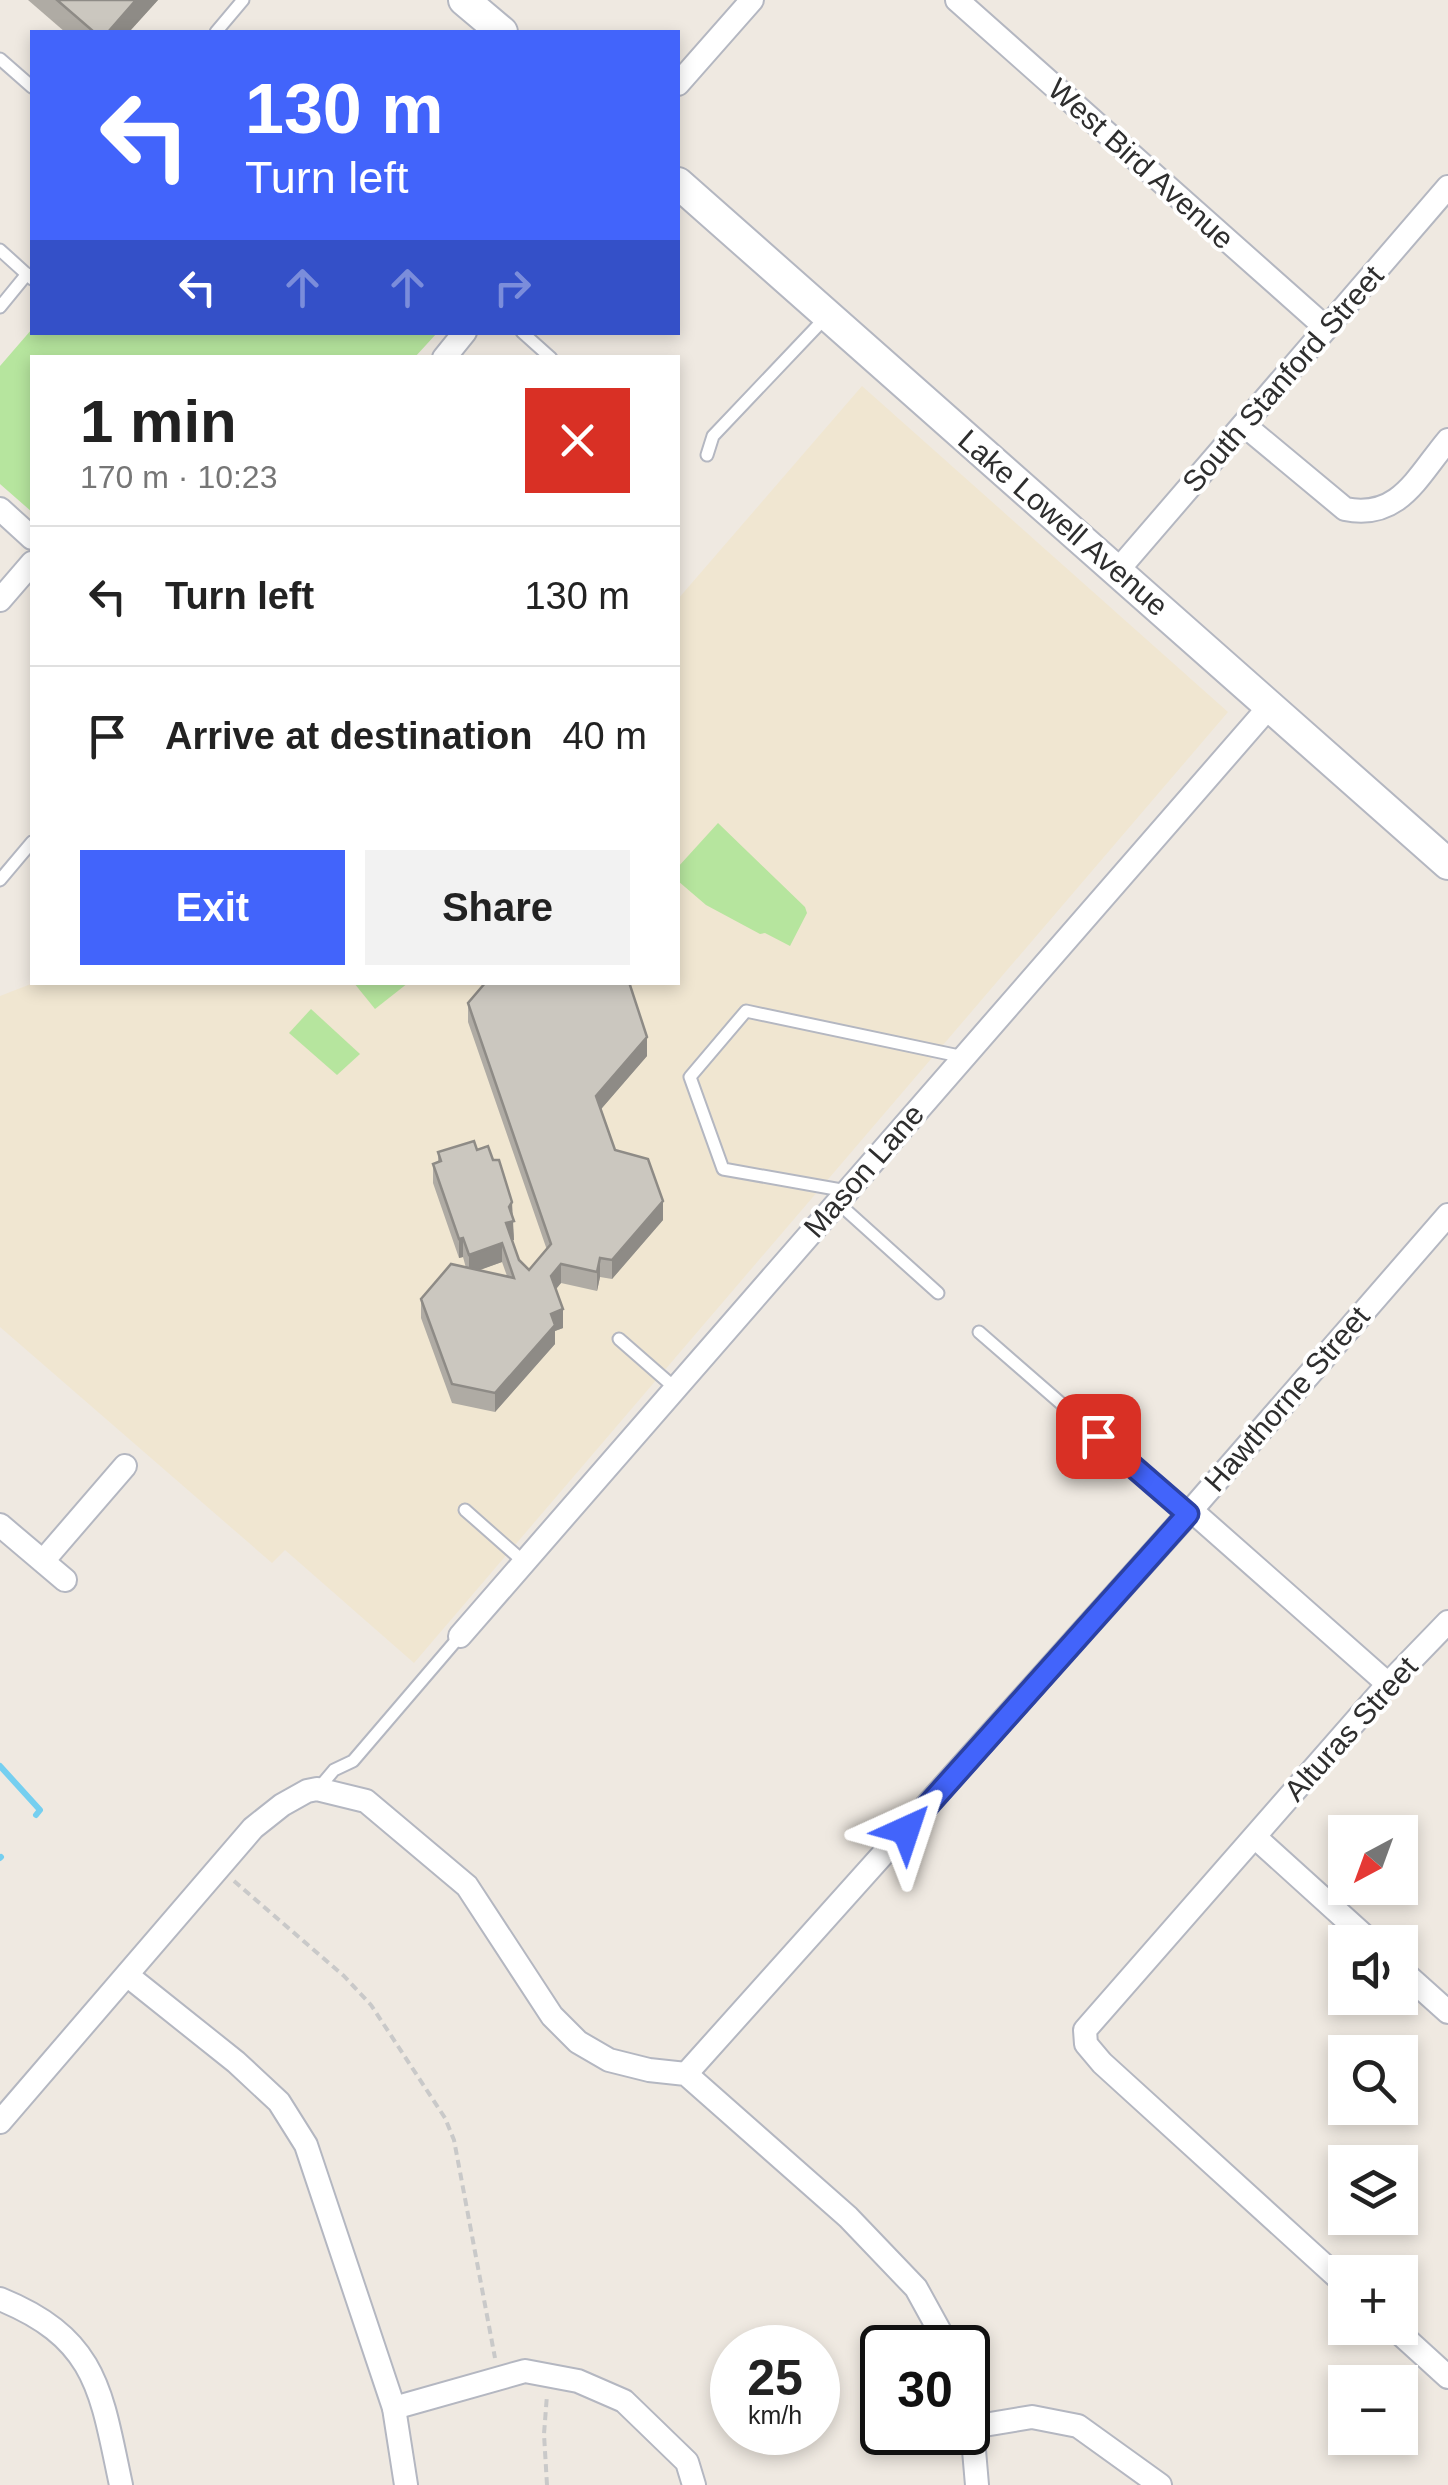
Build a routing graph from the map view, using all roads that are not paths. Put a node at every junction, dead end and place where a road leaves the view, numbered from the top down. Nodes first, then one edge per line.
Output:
1 (243, 0) edge
2 (464, 0) edge
3 (752, 0) edge
4 (956, 0) edge
5 (218, 30) edge
6 (500, 30) edge
7 (0, 59) edge
8 (680, 82) edge
9 (30, 86) edge
10 (680, 185) edge
11 (1445, 199) edge
12 (0, 250) edge
13 (30, 276) edge
14 (0, 307) edge
15 (827, 316) junction
16 (1325, 327) junction
17 (463, 335) edge
18 (525, 335) edge
19 (446, 355) edge
20 (549, 355) edge
21 (1244, 425) junction
22 (1448, 440) edge
23 (708, 455) dead end
24 (0, 509) edge
25 (30, 536) edge
26 (30, 565) edge
27 (1118, 570) junction
28 (0, 600) edge
29 (1269, 706) junction
30 (30, 844) edge
31 (1445, 854) edge
32 (0, 880) edge
33 (964, 1057) junction
34 (842, 1197) junction
35 (1448, 1215) edge
36 (938, 1293) dead end
37 (979, 1332) dead end
38 (619, 1339) dead end
39 (675, 1388) junction
40 (125, 1466) dead end
41 (464, 1510) dead end
42 (1190, 1512) junction
43 (0, 1525) edge
44 (42, 1561) junction
45 (524, 1562) junction
46 (65, 1580) dead end
47 (1448, 1622) edge
48 (460, 1636) joint
49 (1388, 1684) junction
50 (317, 1790) junction
51 (1254, 1837) junction
52 (1352, 1925) edge
53 (127, 1975) junction
54 (1418, 1984) edge
55 (1448, 2012) edge
56 (686, 2074) junction
57 (0, 2122) edge
58 (1328, 2269) edge
59 (0, 2300) edge
60 (936, 2325) edge
61 (1413, 2345) edge
62 (1448, 2377) edge
63 (394, 2408) junction
64 (990, 2417) edge
65 (974, 2455) edge
66 (120, 2485) edge
67 (406, 2485) edge
68 (694, 2485) edge
69 (977, 2485) edge
70 (1160, 2485) edge

1 - 5 lane
2 - 6 main road
3 - 8 street
4 - 16 street, West Bird Avenue
7 - 9 lane
10 - 15 main road, Lake Lowell Avenue
11 - 16 street, South Stanford Street
12 - 13 lane
13 - 14 lane
15 - 23 lane
15 - 27 main road, Lake Lowell Avenue
16 - 21 street, South Stanford Street
17 - 19 street
18 - 20 lane
21 - 22 street
21 - 27 street, South Stanford Street
24 - 25 street
26 - 28 street
27 - 29 main road, Lake Lowell Avenue
29 - 31 main road, Lake Lowell Avenue
29 - 33 street, Mason Lane
30 - 32 lane
33 - 34 street, Mason Lane
33 - 34 lane
34 - 36 lane
34 - 39 street, Mason Lane
35 - 42 street, Hawthorne Street
37 - 42 lane
38 - 39 lane
39 - 45 street, Mason Lane
40 - 44 street
41 - 45 lane
42 - 49 street
42 - 56 street, Hawthorne Street
43 - 44 street
44 - 46 street
45 - 48 street, Mason Lane
47 - 49 street, Alturas Street
48 - 50 lane
49 - 51 street, Alturas Street
50 - 53 street
50 - 56 street
51 - 52 street
51 - 58 street, Alturas Street
53 - 57 street
53 - 63 street
54 - 55 street
56 - 60 street
59 - 66 street
61 - 62 street
63 - 67 street
63 - 68 street
64 - 70 street
65 - 69 street

